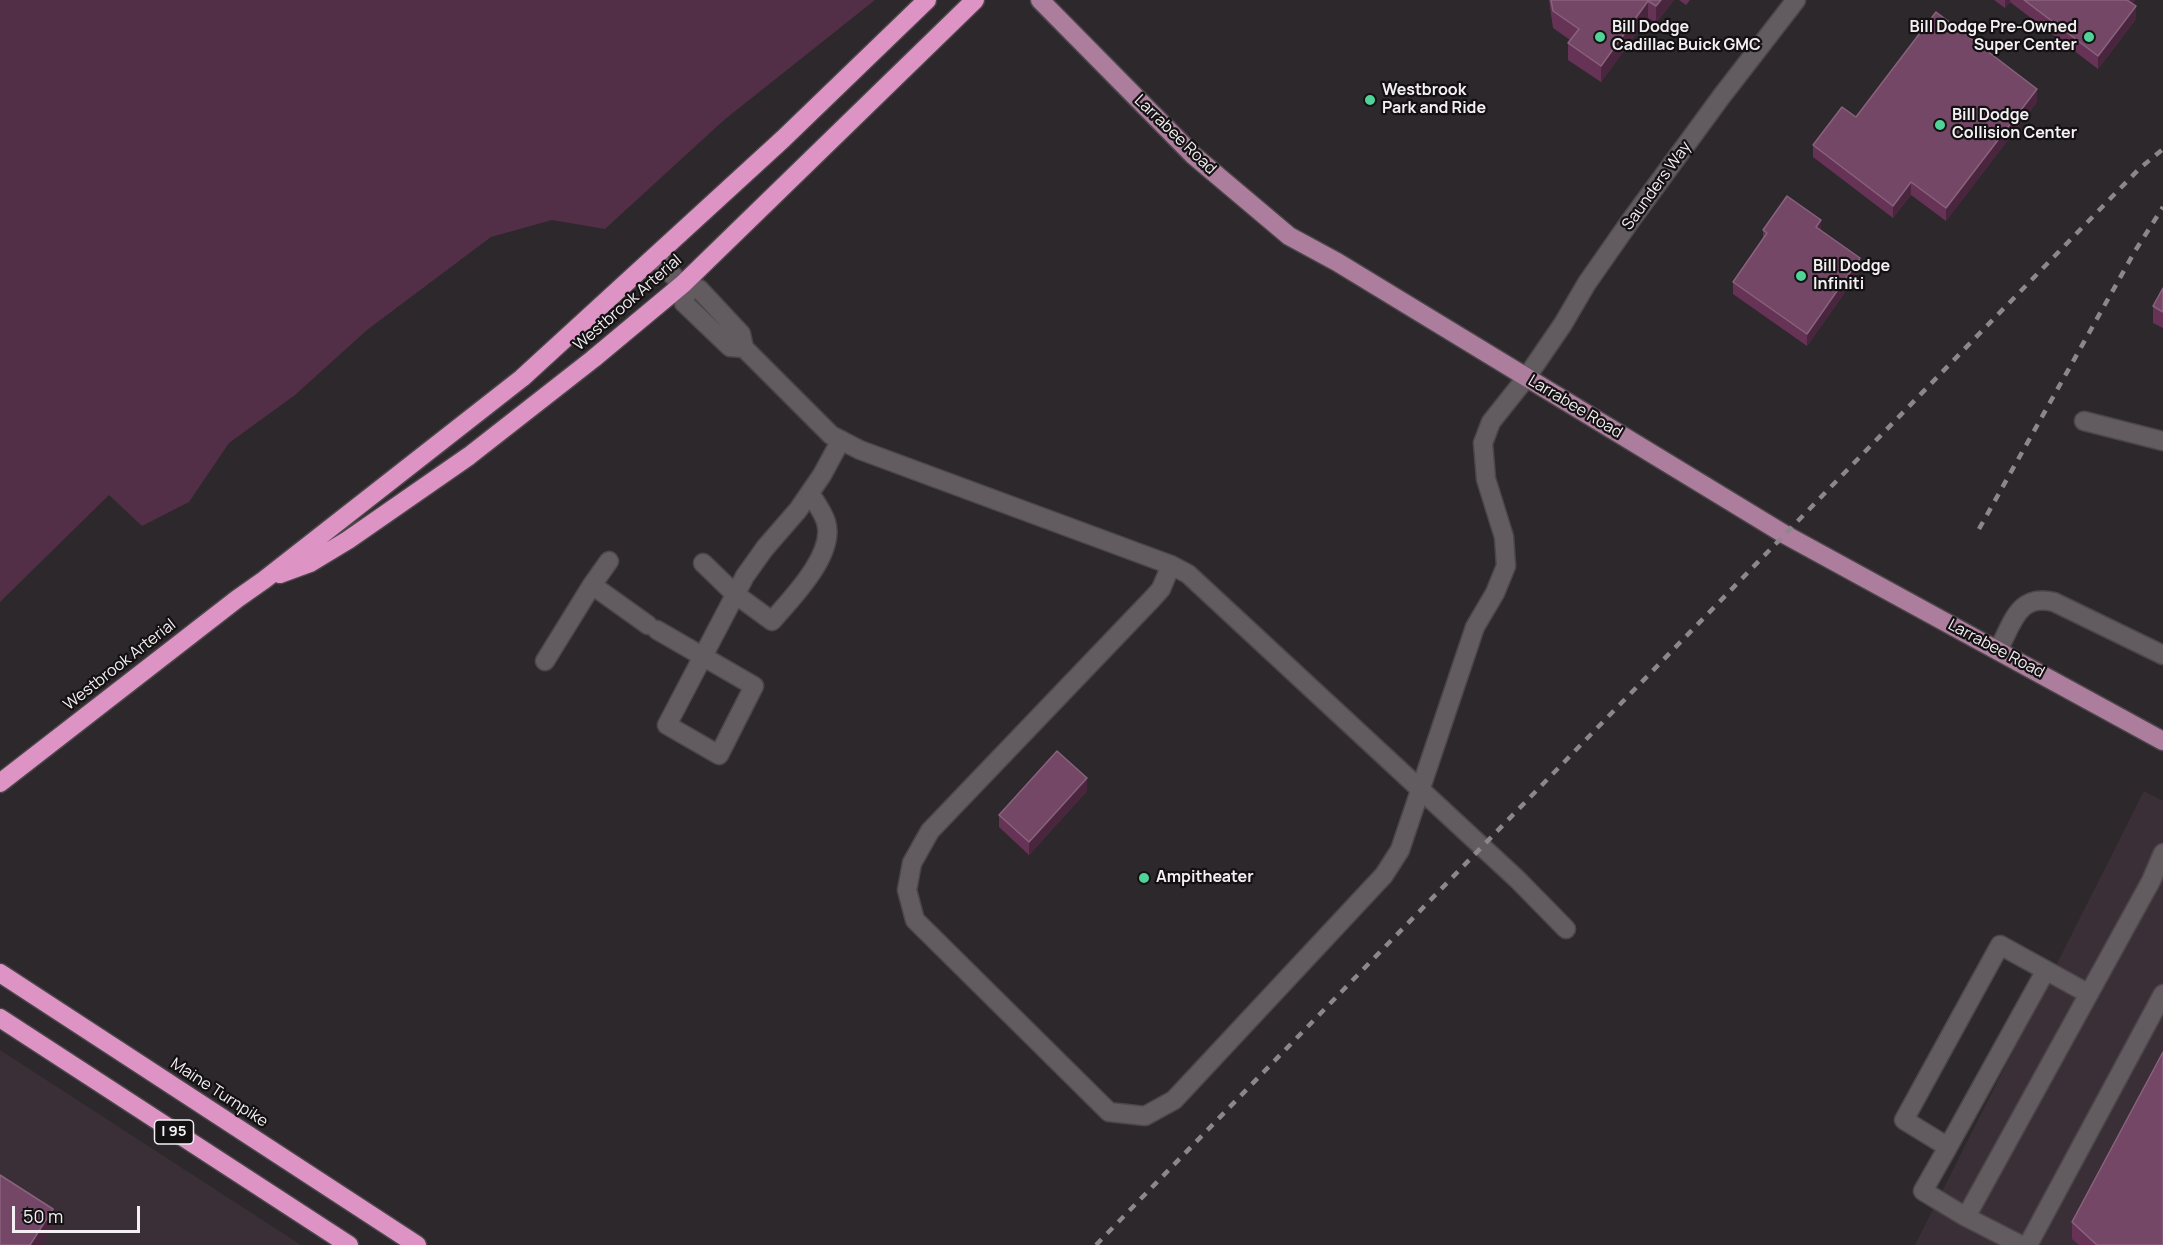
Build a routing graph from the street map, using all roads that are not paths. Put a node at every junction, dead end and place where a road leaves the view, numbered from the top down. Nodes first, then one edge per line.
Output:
1 (927, 0) edge
2 (975, 0) edge
3 (1040, 0) edge
4 (1796, 0) edge
5 (655, 256) junction
6 (685, 287) junction
7 (1526, 378) junction
8 (2084, 421) dead end
9 (841, 440) junction
10 (2163, 441) edge
11 (810, 493) junction
12 (609, 561) dead end
13 (703, 563) dead end
14 (1171, 565) junction
15 (264, 580) junction
16 (592, 585) junction
17 (735, 594) junction
18 (1998, 650) junction
19 (2163, 655) edge
20 (702, 657) junction
21 (545, 662) dead end
22 (2163, 741) edge
23 (0, 783) edge
24 (1421, 789) junction
25 (2163, 853) edge
26 (2157, 883) edge
27 (1566, 929) dead end
28 (2046, 970) junction
29 (0, 973) edge
30 (2089, 994) junction
31 (2163, 994) edge
32 (0, 1018) edge
33 (1948, 1147) junction
34 (1966, 1218) junction
35 (349, 1245) edge
36 (417, 1245) edge
37 (2021, 1245) edge
38 (2028, 1245) edge

1 - 5 highway, Westbrook Arterial
2 - 6 highway, Westbrook Arterial
3 - 7 main road, Larrabee Road
4 - 7 lane, Saunders Way
5 - 6 lane
5 - 15 highway, Westbrook Arterial
6 - 9 lane
6 - 15 highway, Westbrook Arterial
7 - 18 main road, Larrabee Road
7 - 24 lane, Saunders Way
8 - 10 lane
9 - 11 lane
9 - 14 lane
11 - 17 lane
11 - 17 lane
12 - 16 lane
13 - 17 lane
14 - 24 lane
14 - 24 lane, Saunders Way
15 - 23 highway, Westbrook Arterial
16 - 20 lane
16 - 21 lane
17 - 20 lane
18 - 19 lane
18 - 22 main road, Larrabee Road
20 - 20 lane
24 - 27 lane
25 - 26 lane
26 - 30 lane
28 - 30 lane
28 - 33 lane
28 - 33 lane
29 - 36 highway, Maine Turnpike / I 95
30 - 34 lane
31 - 38 lane
32 - 35 highway, I 95
33 - 34 lane
34 - 37 lane

